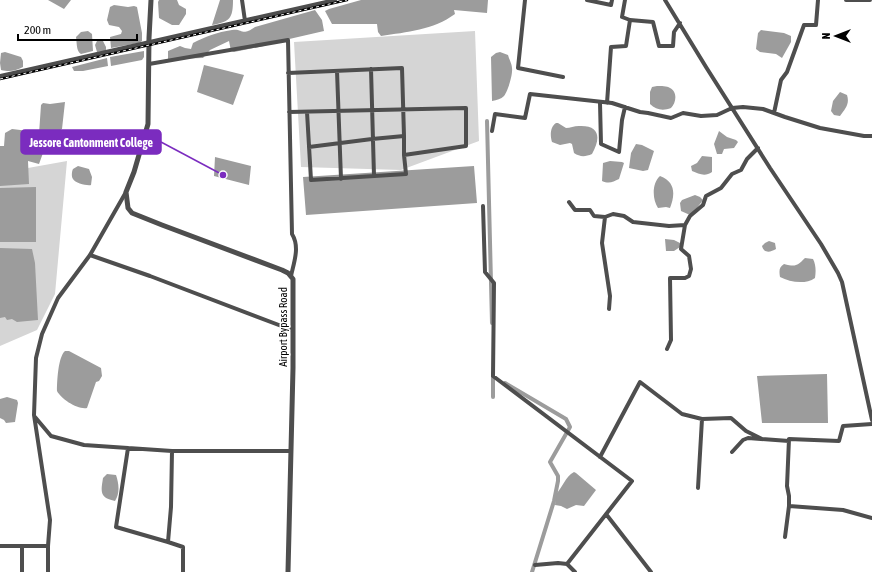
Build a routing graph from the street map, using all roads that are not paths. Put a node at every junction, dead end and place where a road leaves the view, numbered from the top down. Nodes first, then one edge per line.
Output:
1 (151, 0) edge
2 (242, 0) edge
3 (335, 0) edge
4 (525, 0) edge
5 (587, 0) edge
6 (612, 0) edge
7 (625, 0) edge
8 (666, 0) edge
9 (818, 0) edge
10 (846, 0) edge
11 (870, 0) edge
12 (630, 20) junction
13 (245, 21) junction
14 (680, 24) junction
15 (149, 42) junction
16 (148, 64) junction
17 (371, 70) junction
18 (337, 71) junction
19 (288, 73) junction
20 (0, 76) edge
21 (563, 77) dead end
22 (600, 103) dead end
23 (607, 103) junction
24 (625, 107) junction
25 (732, 108) junction
26 (372, 110) junction
27 (403, 110) junction
28 (339, 111) junction
29 (289, 112) junction
30 (308, 112) junction
31 (774, 113) junction
32 (492, 131) dead end
33 (404, 136) junction
34 (872, 136) edge
35 (372, 139) junction
36 (340, 143) junction
37 (309, 147) junction
38 (758, 148) junction
39 (404, 156) junction
40 (374, 176) junction
41 (342, 178) junction
42 (126, 192) junction
43 (569, 202) dead end
44 (483, 206) dead end
45 (605, 218) junction
46 (685, 225) junction
47 (90, 255) junction
48 (291, 276) junction
49 (609, 309) dead end
50 (292, 330) junction
51 (667, 349) dead end
52 (34, 415) junction
53 (702, 419) junction
54 (872, 420) edge
55 (872, 424) edge
56 (762, 439) junction
57 (789, 441) junction
58 (128, 448) junction
59 (172, 450) junction
60 (290, 450) junction
61 (732, 452) dead end
62 (600, 457) junction
63 (698, 488) dead end
64 (789, 506) junction
65 (606, 514) junction
66 (872, 518) edge
67 (785, 537) dead end
68 (168, 542) junction
69 (0, 546) edge
70 (22, 546) junction
71 (48, 546) junction
72 (567, 564) junction
73 (534, 565) dead end
74 (22, 572) edge
75 (48, 572) edge
76 (183, 572) edge
77 (288, 572) edge
78 (574, 572) edge
79 (651, 572) edge

1 - 15 street
2 - 13 street
3 - 13 street
4 - 21 street
5 - 6 street
7 - 12 street
8 - 14 street
9 - 31 street
10 - 11 street
12 - 14 street
12 - 23 street
13 - 15 street
14 - 25 street
15 - 16 street
15 - 20 street
16 - 19 street
16 - 42 street
17 - 18 street
17 - 26 street
17 - 27 street
18 - 19 street
18 - 28 street
19 - 29 street
22 - 24 street
23 - 24 street
23 - 32 street
24 - 25 street
25 - 31 street
25 - 38 street
26 - 27 street
26 - 28 street
26 - 35 street
27 - 33 street
27 - 39 street
28 - 30 street
28 - 36 street
29 - 30 street
29 - 48 street
30 - 37 street
31 - 34 street
33 - 35 street
33 - 39 street
35 - 36 street
35 - 40 street
36 - 37 street
36 - 41 street
37 - 41 street
38 - 46 street
38 - 54 street
39 - 40 street
40 - 41 street
42 - 47 street
42 - 48 street, Airport Bypass Road
43 - 45 street
44 - 62 street
45 - 46 street
45 - 49 street
46 - 51 street
47 - 50 street
47 - 52 street
48 - 50 street, Airport Bypass Road
50 - 60 street, Airport Bypass Road
52 - 58 street
52 - 71 street
53 - 56 street
53 - 62 street
53 - 63 street
55 - 57 street
56 - 57 street
56 - 61 street
57 - 64 street
58 - 59 street
58 - 68 street
59 - 60 street
59 - 68 street
60 - 77 street, Airport Bypass Road
62 - 65 street
64 - 66 street
64 - 67 street
65 - 72 street
65 - 79 street
68 - 76 street
69 - 70 street
70 - 71 street
70 - 74 street
71 - 75 street
72 - 73 street
72 - 78 street

